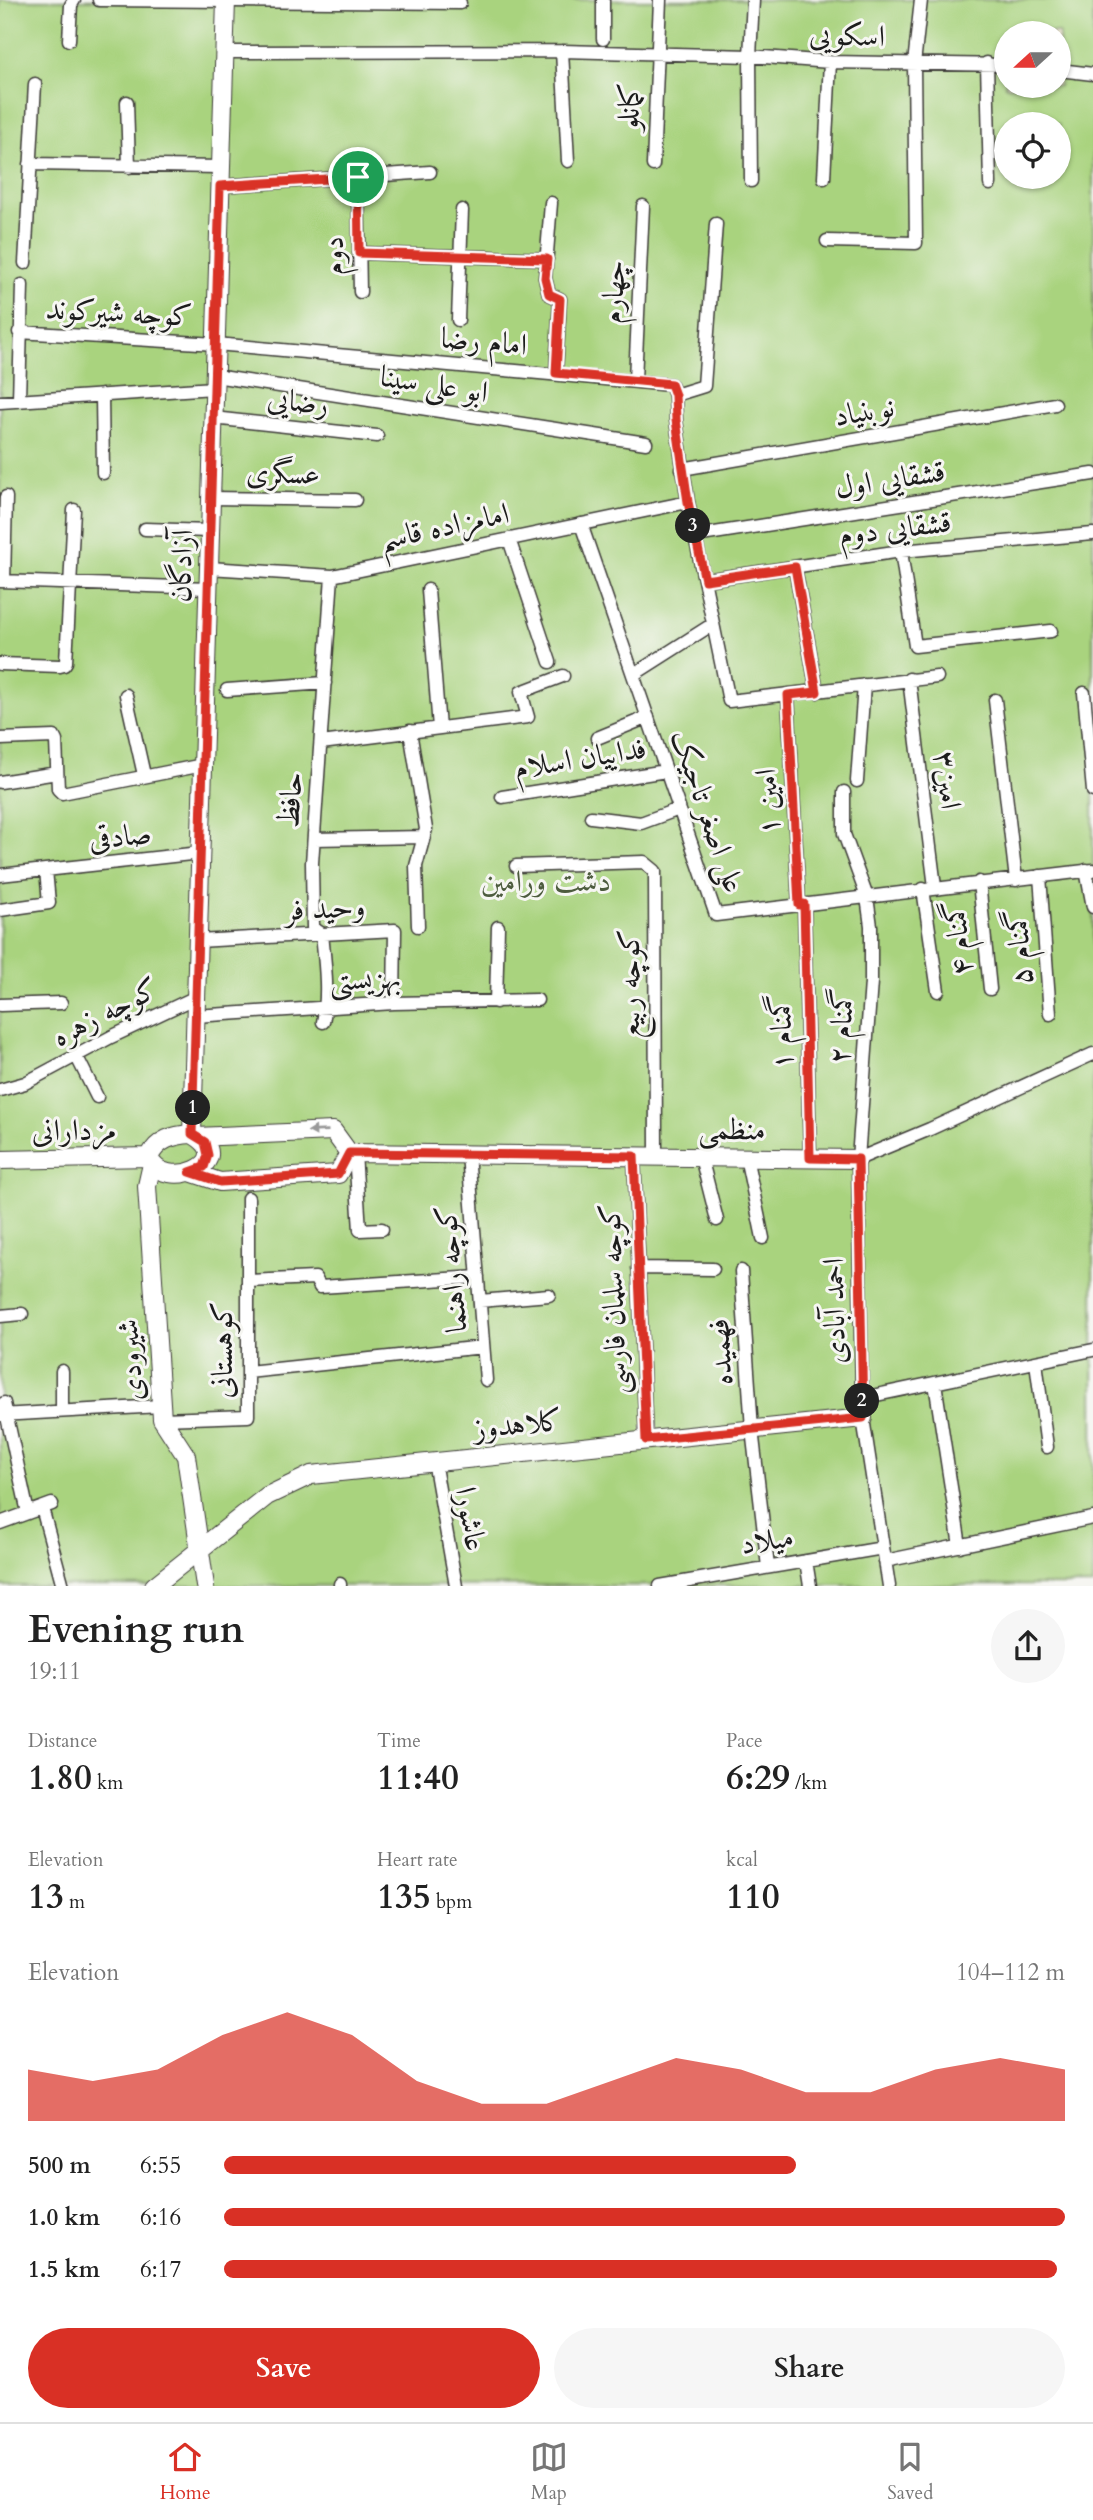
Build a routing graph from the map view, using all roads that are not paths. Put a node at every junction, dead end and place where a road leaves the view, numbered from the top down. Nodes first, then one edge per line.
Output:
1 (74, 0) edge
2 (99, 0) edge
3 (603, 0) edge
4 (660, 0) edge
5 (753, 0) edge
6 (921, 0) edge
7 (226, 1) edge
8 (460, 3) dead end
9 (603, 39) dead end
10 (69, 40) dead end
11 (562, 51) junction
12 (224, 52) junction
13 (658, 53) junction
14 (750, 56) junction
15 (830, 62) junction
16 (987, 63) junction
17 (914, 64) junction
18 (994, 64) edge
19 (1071, 71) edge
20 (1093, 74) edge
21 (35, 84) dead end
22 (127, 102) dead end
23 (568, 161) dead end
24 (30, 164) junction
25 (653, 164) dead end
26 (129, 167) junction
27 (430, 172) dead end
28 (220, 176) junction
29 (358, 177) junction
30 (824, 178) dead end
31 (751, 181) dead end
32 (990, 184) dead end
33 (551, 203) dead end
34 (643, 206) dead end
35 (462, 209) dead end
36 (716, 224) dead end
37 (827, 241) dead end
38 (359, 253) junction
39 (460, 256) junction
40 (547, 259) junction
41 (25, 263) dead end
42 (22, 285) dead end
43 (360, 292) dead end
44 (458, 320) dead end
45 (19, 332) junction
46 (216, 344) junction
47 (556, 373) junction
48 (635, 380) junction
49 (214, 382) junction
50 (102, 395) junction
51 (675, 395) junction
52 (19, 400) junction
53 (0, 402) edge
54 (1055, 404) dead end
55 (213, 418) junction
56 (377, 436) dead end
57 (646, 443) dead end
58 (682, 469) junction
59 (103, 473) dead end
60 (1093, 474) edge
61 (6, 497) dead end
62 (211, 498) junction
63 (355, 499) dead end
64 (688, 502) junction
65 (74, 510) dead end
66 (581, 524) junction
67 (145, 529) dead end
68 (210, 531) junction
69 (1093, 534) edge
70 (695, 536) junction
71 (509, 539) junction
72 (901, 551) junction
73 (795, 567) junction
74 (209, 568) junction
75 (332, 576) junction
76 (705, 580) junction
77 (2, 581) edge
78 (71, 583) junction
79 (208, 588) junction
80 (428, 590) dead end
81 (713, 624) junction
82 (1051, 631) dead end
83 (550, 662) dead end
84 (0, 664) edge
85 (633, 675) junction
86 (563, 676) dead end
87 (937, 677) dead end
88 (909, 679) junction
89 (325, 683) junction
90 (864, 685) junction
91 (227, 690) dead end
92 (817, 692) junction
93 (1084, 693) dead end
94 (126, 695) dead end
95 (788, 695) junction
96 (995, 700) dead end
97 (648, 716) junction
98 (439, 728) junction
99 (410, 731) junction
100 (597, 738) dead end
101 (0, 739) edge
102 (321, 743) junction
103 (203, 765) junction
104 (666, 771) junction
105 (57, 773) junction
106 (144, 775) junction
107 (857, 781) dead end
108 (0, 782) edge
109 (1093, 791) edge
110 (844, 792) dead end
111 (502, 797) dead end
112 (679, 809) junction
113 (591, 817) dead end
114 (424, 837) junction
115 (314, 839) junction
116 (200, 853) junction
117 (516, 866) dead end
118 (46, 870) junction
119 (1090, 870) edge
120 (0, 875) edge
121 (1040, 876) junction
122 (1016, 880) junction
123 (979, 883) junction
124 (929, 888) junction
125 (867, 897) junction
126 (801, 904) junction
127 (1093, 906) edge
128 (0, 910) edge
129 (418, 926) dead end
130 (498, 927) dead end
131 (322, 934) junction
132 (198, 941) junction
133 (990, 989) dead end
134 (937, 991) dead end
135 (394, 996) junction
136 (196, 997) junction
137 (537, 1000) dead end
138 (496, 1002) junction
139 (61, 1003) dead end
140 (0, 1006) edge
141 (326, 1007) junction
142 (1050, 1014) dead end
143 (195, 1016) junction
144 (323, 1022) dead end
145 (1093, 1054) edge
146 (76, 1055) junction
147 (0, 1090) edge
148 (97, 1097) dead end
149 (195, 1135) junction
150 (352, 1153) junction
151 (468, 1154) junction
152 (634, 1156) junction
153 (656, 1156) junction
154 (701, 1157) junction
155 (746, 1157) junction
156 (810, 1158) junction
157 (858, 1159) junction
158 (0, 1160) edge
159 (151, 1161) junction
160 (190, 1172) junction
161 (248, 1198) dead end
162 (717, 1220) dead end
163 (382, 1230) dead end
164 (763, 1238) dead end
165 (638, 1268) junction
166 (713, 1269) dead end
167 (741, 1271) dead end
168 (478, 1278) junction
169 (248, 1281) junction
170 (549, 1294) dead end
171 (480, 1301) junction
172 (22, 1314) dead end
173 (0, 1316) edge
174 (484, 1347) junction
175 (1093, 1350) edge
176 (1037, 1362) junction
177 (62, 1371) dead end
178 (248, 1372) junction
179 (486, 1380) dead end
180 (934, 1383) junction
181 (862, 1398) junction
182 (4, 1410) edge
183 (62, 1411) junction
184 (162, 1413) junction
185 (863, 1418) junction
186 (752, 1429) junction
187 (646, 1440) junction
188 (1047, 1447) dead end
189 (434, 1461) junction
190 (28, 1513) junction
191 (1093, 1518) edge
192 (0, 1523) edge
193 (960, 1546) junction
194 (201, 1548) junction
195 (884, 1554) junction
196 (806, 1561) junction
197 (768, 1567) junction
198 (726, 1580) edge
199 (63, 1586) edge
200 (153, 1586) edge
201 (205, 1586) edge
202 (456, 1586) edge
203 (660, 1586) edge
204 (810, 1586) edge
205 (889, 1586) edge

1 - 10 street
2 - 7 street
3 - 9 street
4 - 13 street, کمانلو
5 - 14 street
6 - 17 street
7 - 8 street
7 - 12 main road, آزادگان
11 - 12 street, اسکویی
11 - 13 street, اسکویی
11 - 23 street
12 - 28 main road, آزادگان
13 - 14 street, اسکویی
13 - 25 street, کمانلو
14 - 15 street, اسکویی
14 - 31 street
15 - 17 street, اسکویی
15 - 30 street
16 - 17 street, اسکویی
16 - 18 street, اسکویی
16 - 32 street
17 - 37 street
19 - 20 street
21 - 24 street
22 - 26 street
24 - 26 street
24 - 41 street
26 - 28 street
27 - 29 street
28 - 29 street
28 - 46 main road, آزادگان
29 - 38 street, دوم
33 - 40 street
34 - 48 street, چهارم
35 - 39 street
36 - 51 street
38 - 39 street
38 - 43 street, دوم
39 - 40 street
39 - 44 street
40 - 47 street
42 - 45 street
45 - 46 street, کوچه شیرکوند
45 - 52 street
46 - 47 street, امام رضا
46 - 49 main road, آزادگان
47 - 48 street, امام رضا
48 - 51 street, امام رضا
49 - 50 street, ابو علی سینا
49 - 55 main road, آزادگان
49 - 57 street, ابو علی سینا
50 - 52 street, ابو علی سینا
50 - 59 street
51 - 58 street
52 - 53 street, ابو علی سینا
54 - 58 street, نوبنیاد
55 - 56 street, رضایی
55 - 62 main road, آزادگان
58 - 64 street
60 - 70 street, قشقایی اول
61 - 77 street
62 - 63 street, عسگری
62 - 68 main road, آزادگان
64 - 66 street, امامزاده قاسم
64 - 70 street
65 - 78 street
66 - 71 street, امامزاده قاسم
66 - 85 street, علی اصغر تاجیک
67 - 68 street
68 - 74 main road, آزادگان
69 - 72 street, قشقایی دوم
70 - 76 street
71 - 75 street, امامزاده قاسم
71 - 83 street
72 - 73 street, قشقایی دوم
72 - 82 street
73 - 76 street, قشقایی دوم
73 - 92 street
74 - 75 street, امامزاده قاسم
74 - 79 main road, آزادگان
75 - 89 street, حافظ
76 - 81 street
77 - 78 street
78 - 79 street
78 - 84 street
79 - 103 main road, آزادگان
80 - 98 street
81 - 85 street
81 - 95 street
85 - 97 street, علی اصغر تاجیک
86 - 98 street
87 - 88 street
88 - 90 street
88 - 124 street, امین۳
89 - 91 street
89 - 102 street, حافظ
90 - 92 street
90 - 107 street
92 - 95 street
93 - 109 street
94 - 106 street
95 - 126 street, امین ۱
96 - 122 street
97 - 100 street
97 - 104 street, علی اصغر تاجیک
98 - 99 street
99 - 102 street
99 - 114 street
101 - 105 street
102 - 115 street, حافظ
103 - 106 street
103 - 116 main road, آزادگان
104 - 111 street, فداییان اسلام
104 - 112 street, علی اصغر تاجیک
105 - 106 street
105 - 108 street
110 - 125 street, گمنام ۲
112 - 113 street
112 - 126 street, علی اصغر تاجیک
114 - 115 street
114 - 129 street
115 - 131 street, حافظ
116 - 118 street, صادقی
116 - 132 main road, آزادگان
117 - 153 street, کوچه ربیع
118 - 120 street, صادقی
118 - 128 street
119 - 121 street, علی اصغر تاجیک
119 - 127 street
121 - 122 street, علی اصغر تاجیک
121 - 142 street, گمنام ۵
122 - 123 street, علی اصغر تاجیک
123 - 124 street, علی اصغر تاجیک
123 - 133 street, گمنام ۴
124 - 125 street, علی اصغر تاجیک
124 - 134 street, امین۳
125 - 126 street, علی اصغر تاجیک
125 - 157 street, گمنام ۲
126 - 156 street, گمنام ۱
130 - 138 street
131 - 132 street, وحید فر
131 - 135 street, وحید فر
131 - 141 street, حافظ
132 - 136 main road, آزادگان
135 - 138 street, بهزیستی
135 - 141 street, بهزیستی
136 - 143 main road, آزادگان
136 - 146 street, کوچه زهره
137 - 138 street, بهزیستی
139 - 140 street
141 - 143 street, بهزیستی
141 - 144 street, حافظ
143 - 149 main road, آزادگان
145 - 157 street, منظمی
146 - 147 street, کوچه زهره
146 - 148 street
150 -> 149 main road
149 - 159 main road
149 - 160 main road
150 - 151 main road, منظمی
150 - 160 main road
150 - 163 street
151 - 152 main road, منظمی
151 - 168 street, کوچه راهنما
152 - 153 main road, منظمی
152 - 165 street, کوچه سلمان فارسی
153 - 154 main road, منظمی
154 - 155 main road, منظمی
154 - 162 street
155 - 156 main road, منظمی
155 - 164 street
156 - 157 main road, منظمی
157 - 181 street, احمد آبادی
158 - 159 main road, مزدارانی
159 - 160 main road
159 - 184 main road, شیرودی
161 - 169 street, کوهستانی
165 - 166 street
165 - 187 street, کوچه سلمان فارسی
167 - 186 street, فهمیده
168 - 169 street
168 - 171 street, کوچه راهنما
169 - 178 street, کوهستانی
170 - 171 street
171 - 174 street, کوچه راهنما
172 - 173 street
174 - 178 street
174 - 179 street, کوچه راهنما
175 - 176 street
176 - 180 street
176 - 188 street
177 - 183 street
178 - 184 street, کوهستانی
180 - 181 street
180 - 193 street
181 - 185 street, احمد آبادی
182 - 183 street
182 - 190 street
183 - 184 street
184 - 194 main road, شیرودی
185 - 186 main road, کلاهدوز
185 - 195 street, احمد آبادی
186 - 187 main road, کلاهدوز
186 - 197 street, فهمیده
187 - 189 main road, کلاهدوز
189 - 194 main road, کلاهدوز
189 - 202 street, عاشورا
190 - 192 street
190 - 199 street
191 - 193 street, میلاد
193 - 195 street, میلاد
194 - 200 main road, کلاهدوز
194 - 201 main road, شیرودی
195 - 196 street, میلاد
195 - 205 street, احمد آبادی
196 - 197 street, میلاد
196 - 204 street
197 - 198 street, میلاد
198 - 203 street, میلاد

